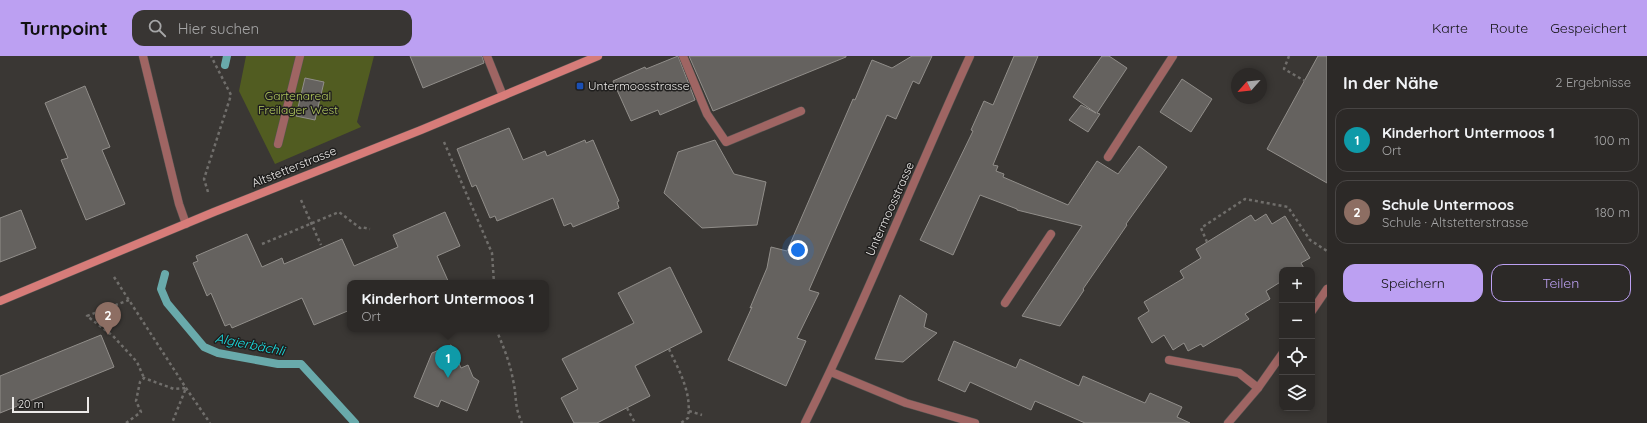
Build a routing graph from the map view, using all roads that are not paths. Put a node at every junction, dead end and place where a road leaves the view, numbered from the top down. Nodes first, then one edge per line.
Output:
1 (143, 56) edge
2 (300, 56) edge
3 (487, 56) edge
4 (598, 56) edge
5 (683, 56) edge
6 (970, 56) edge
7 (1173, 56) edge
8 (503, 96) junction
9 (801, 111) dead end
10 (278, 144) dead end
11 (1108, 157) dead end
12 (186, 224) junction
13 (1051, 234) dead end
14 (1327, 289) edge
15 (0, 301) edge
16 (1005, 303) dead end
17 (1315, 307) edge
18 (1279, 358) edge
19 (1169, 360) dead end
20 (831, 372) junction
21 (1258, 388) junction
22 (805, 423) edge
23 (975, 423) edge
24 (1228, 423) edge

1 - 12 street
2 - 10 street
3 - 8 street
4 - 8 street, Altstetterstrasse
5 - 9 street
6 - 20 street, Untermoosstrasse
7 - 11 street
8 - 12 street, Altstetterstrasse
12 - 15 street, Altstetterstrasse
13 - 16 street
14 - 17 street
18 - 21 street
19 - 21 street
20 - 22 street, Untermoosstrasse
20 - 23 street
21 - 24 street

